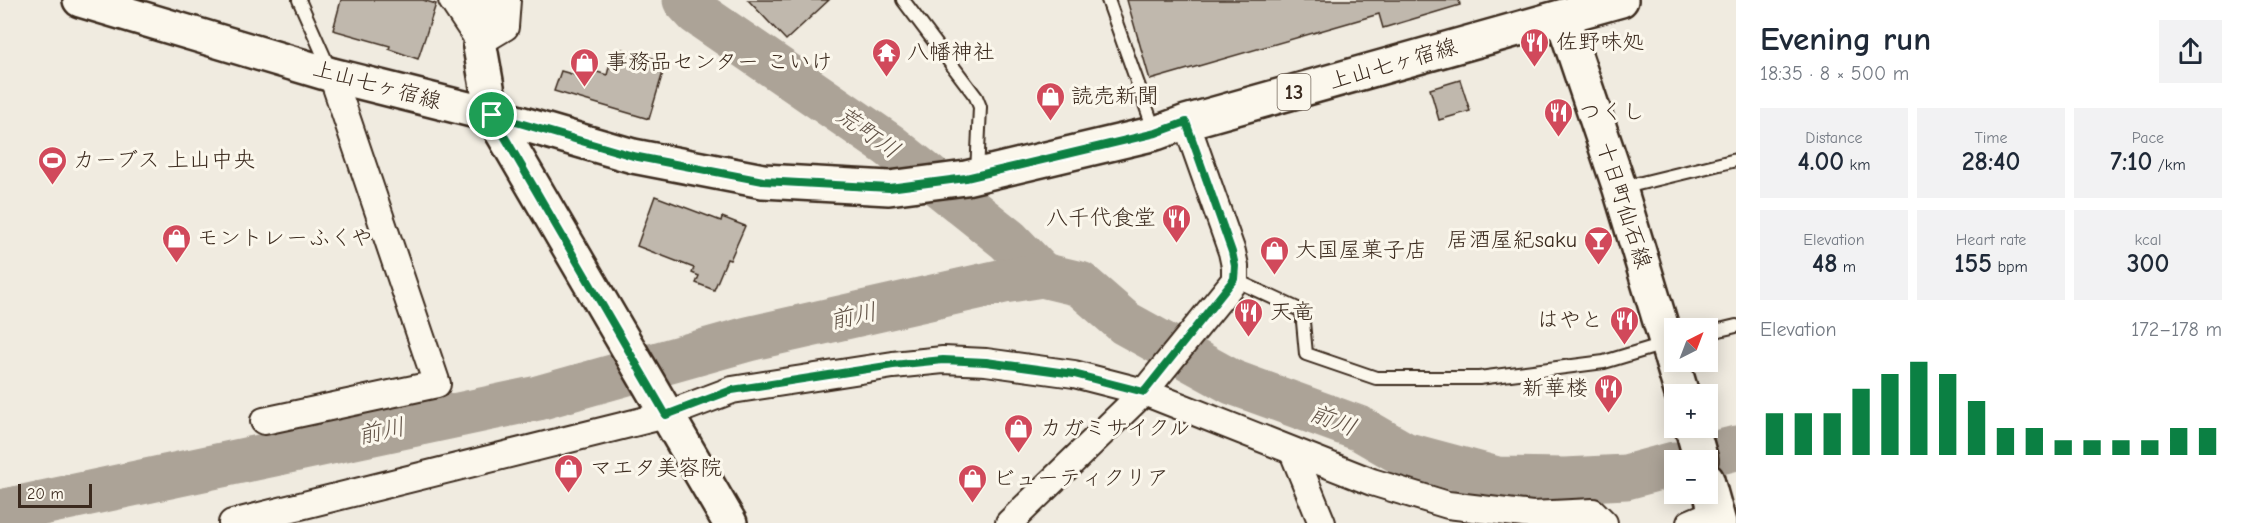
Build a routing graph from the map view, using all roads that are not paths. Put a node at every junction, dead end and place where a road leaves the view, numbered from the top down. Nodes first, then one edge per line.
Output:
1 (80, 0) edge
2 (299, 0) edge
3 (452, 0) edge
4 (484, 0) edge
5 (507, 0) edge
6 (903, 0) edge
7 (1108, 0) edge
8 (1621, 0) edge
9 (1559, 9) edge
10 (480, 42) junction
11 (332, 75) junction
12 (492, 115) junction
13 (1186, 122) junction
14 (1156, 133) junction
15 (1736, 160) edge
16 (971, 177) junction
17 (1620, 189) junction
18 (1234, 279) junction
19 (1664, 321) edge
20 (1736, 326) edge
21 (1718, 330) edge
22 (1664, 344) edge
23 (1144, 392) junction
24 (663, 410) junction
25 (264, 421) dead end
26 (1293, 452) junction
27 (242, 522) edge
28 (729, 523) edge
29 (1009, 523) edge
30 (1322, 523) edge
31 (1604, 523) edge

1 - 11 main road, 上山七ヶ宿線 / 13
2 - 11 lane
3 - 10 street
4 - 10 main road
5 - 10 street
6 - 16 lane
7 - 14 lane
8 - 9 main road, 上山七ヶ宿線 / 13
9 - 13 main road, 上山七ヶ宿線 / 13
9 - 17 main road, 十日町仙石線
10 - 12 main road
11 - 12 main road, 上山七ヶ宿線 / 13
11 - 25 street
12 - 16 main road, 上山七ヶ宿線 / 13
12 - 24 main road
13 - 14 main road, 上山七ヶ宿線 / 13
13 - 18 street
14 - 16 main road, 上山七ヶ宿線 / 13
15 - 17 lane
17 - 19 main road, 十日町仙石線
18 - 22 lane
18 - 23 street
20 - 21 lane
23 - 24 street
23 - 26 street
23 - 29 street
24 - 27 street
24 - 28 main road
26 - 30 street
26 - 31 street

